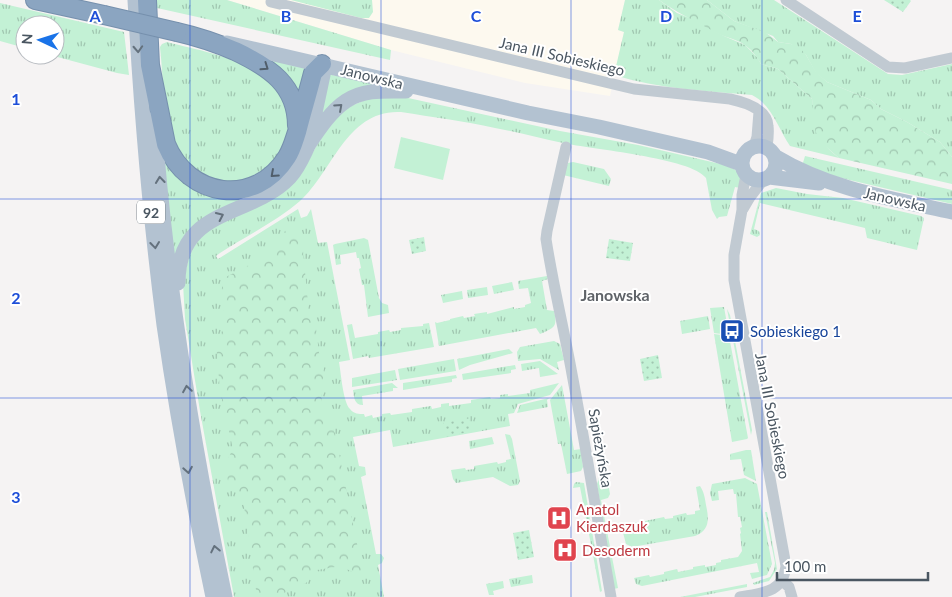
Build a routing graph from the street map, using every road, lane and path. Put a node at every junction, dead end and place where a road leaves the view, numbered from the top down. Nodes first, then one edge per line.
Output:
1 (35, 0) edge
2 (65, 0) edge
3 (135, 0) edge
4 (146, 0) edge
5 (786, 0) edge
6 (271, 2) dead end
7 (104, 15) junction
8 (206, 38) junction
9 (952, 58) edge
10 (150, 64) junction
11 (322, 64) junction
12 (435, 92) junction
13 (297, 132) junction
14 (309, 145) junction
15 (566, 147) dead end
16 (755, 157) junction
17 (766, 178) junction
18 (838, 186) junction
19 (742, 210) junction
20 (952, 212) edge
21 (181, 350) junction
22 (782, 580) junction
23 (213, 597) edge
24 (225, 597) edge
25 (611, 597) edge
26 (740, 597) edge
27 (792, 597) edge

1 - 7 highway, Janowska
2 - 7 main road
3 -> 23 main road, 92
4 - 10 highway
5 - 9 street
6 - 16 street, Jana III Sobieskiego
7 - 8 highway, Janowska, bridge
8 - 11 main road, Janowska
8 -> 13 highway
13 -> 10 highway
21 -> 10 main road, 92
11 - 12 main road, Janowska
11 - 13 highway
11 - 14 main road
14 -> 12 main road
12 - 16 main road, Janowska
21 -> 14 main road
15 - 25 street, Sapieżyńska
16 - 17 main road, Janowska
16 - 17 main road
16 - 18 main road, Janowska
16 - 19 street, Jana III Sobieskiego
17 - 18 main road, Janowska
17 - 19 street, Jana III Sobieskiego
18 - 20 main road, Janowska
19 - 22 street, Jana III Sobieskiego
24 -> 21 main road, 92
22 - 26 street
22 - 27 street

